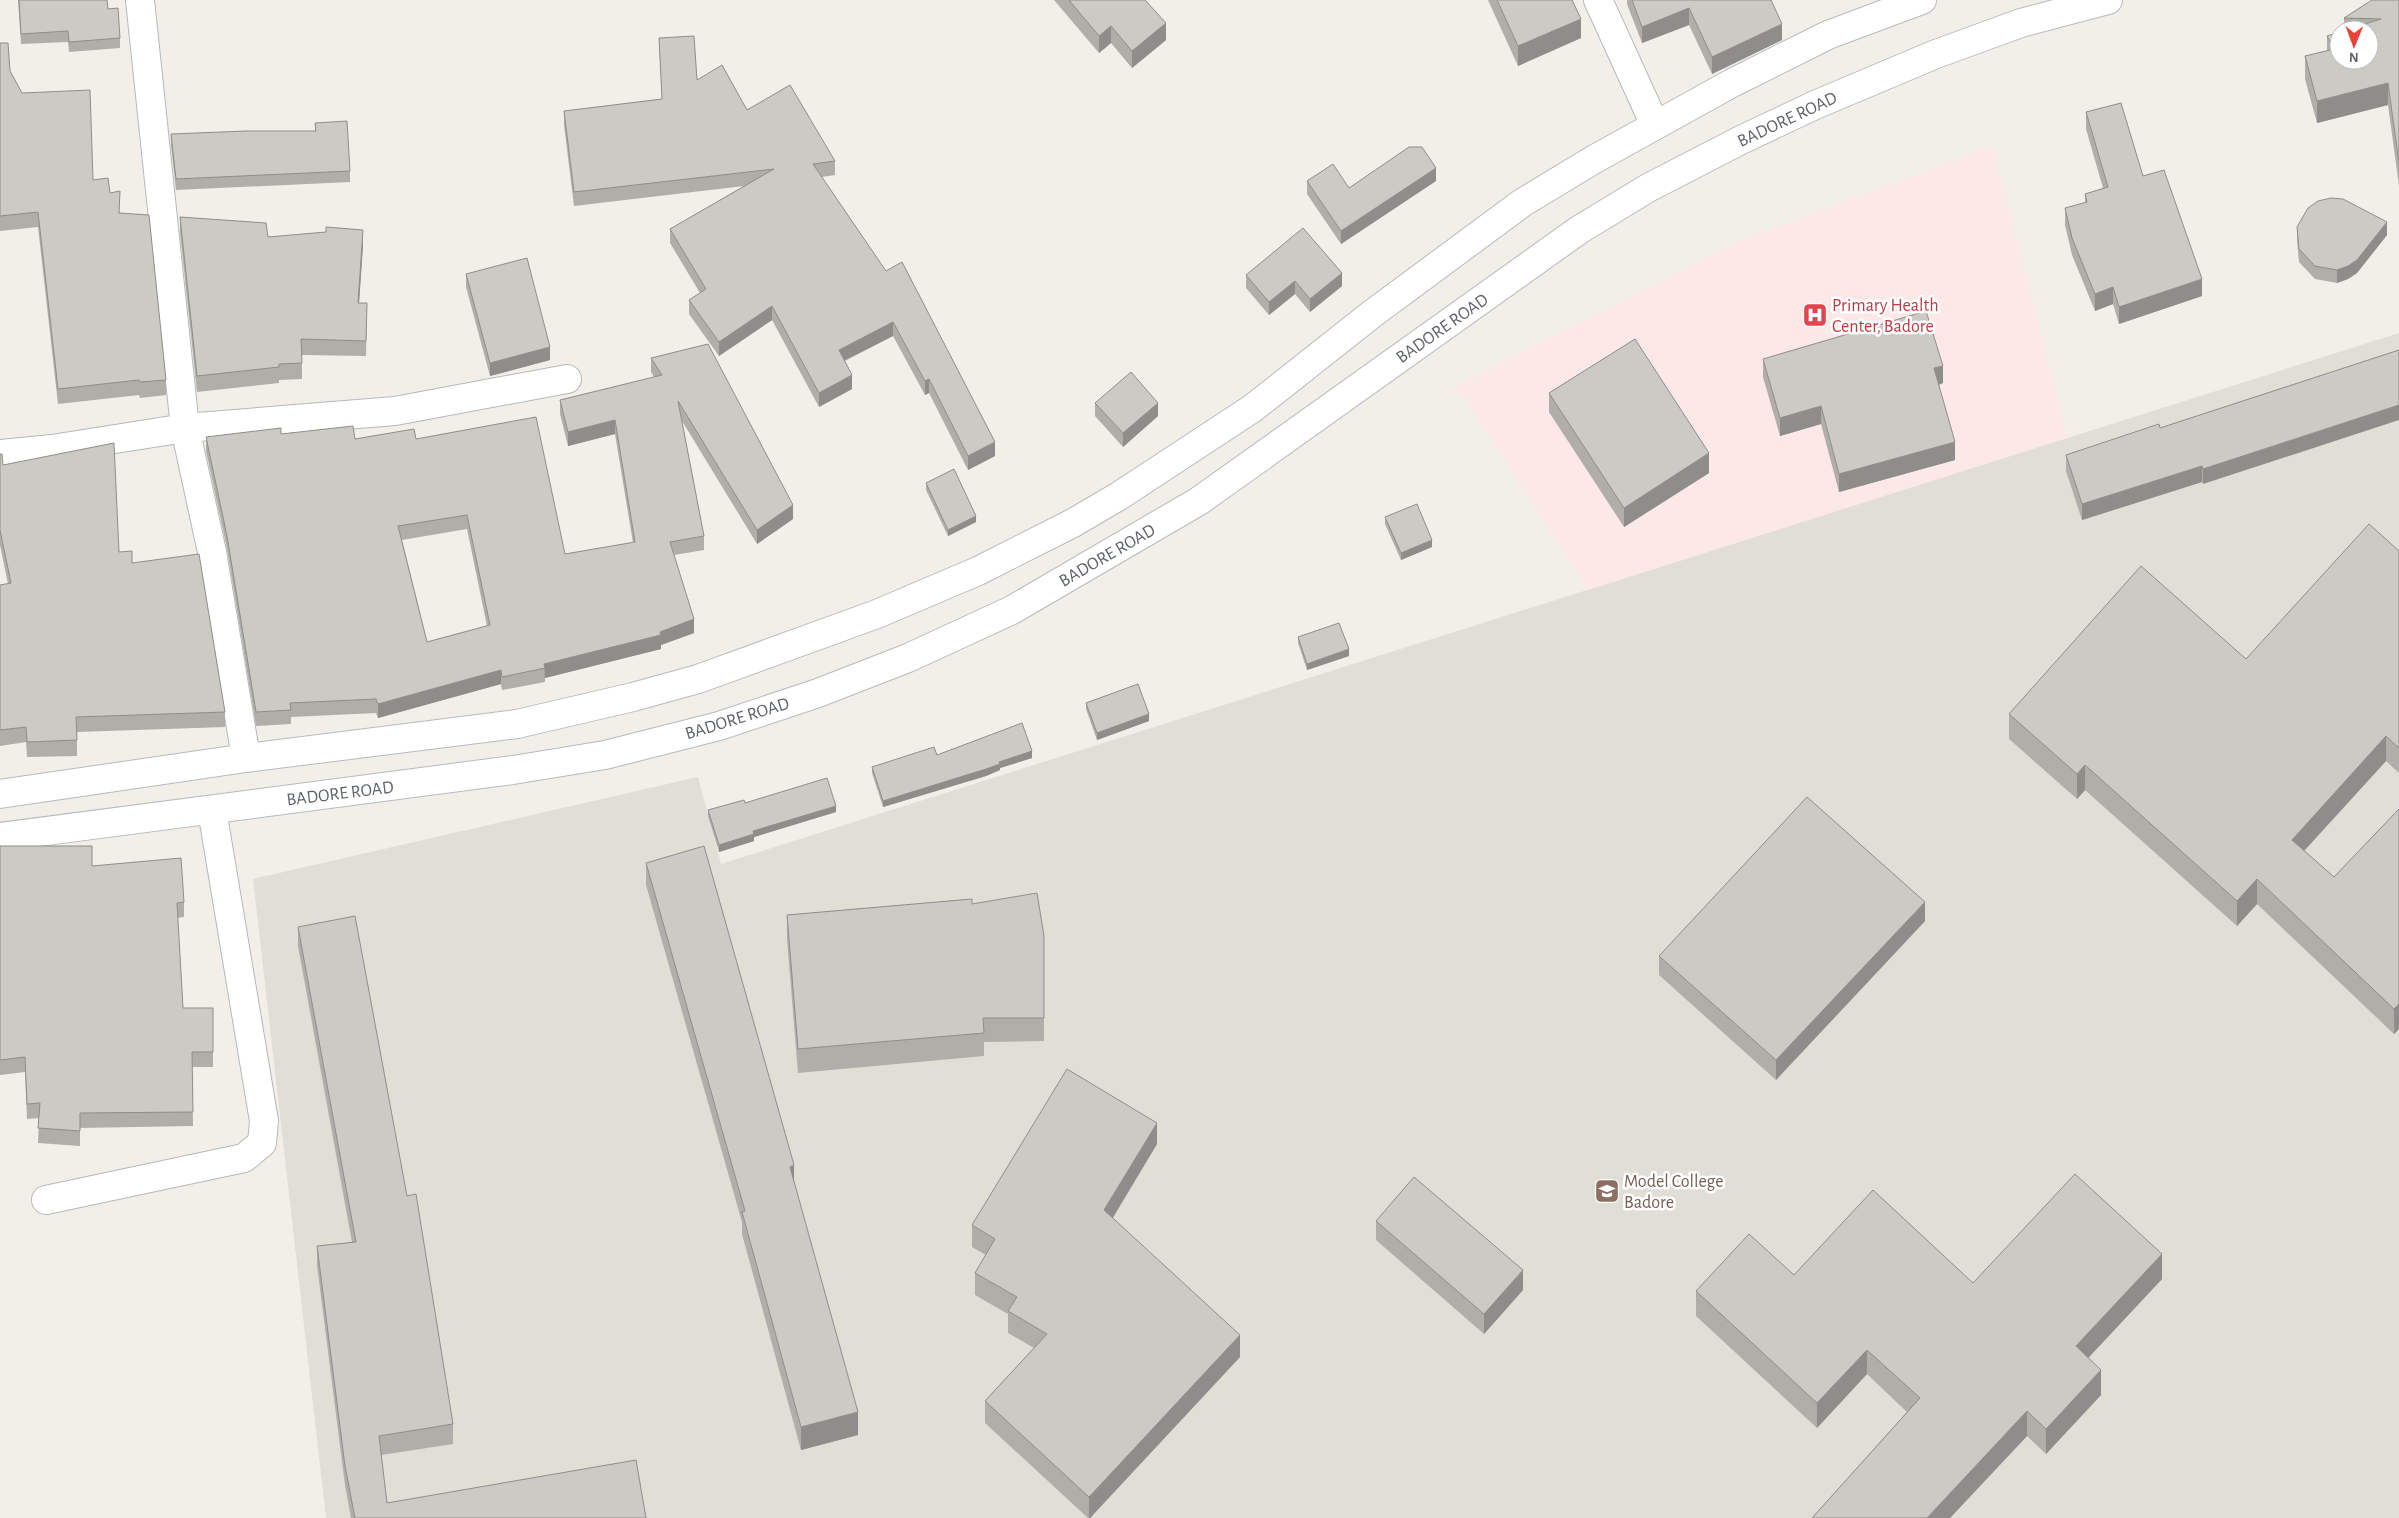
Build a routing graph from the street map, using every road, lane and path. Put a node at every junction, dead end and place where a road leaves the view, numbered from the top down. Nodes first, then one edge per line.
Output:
1 (140, 0) edge
2 (1598, 0) edge
3 (1922, 0) edge
4 (2108, 0) edge
5 (1655, 126) junction
6 (567, 379) dead end
7 (185, 428) junction
8 (0, 454) edge
9 (246, 758) junction
10 (0, 794) edge
11 (212, 810) junction
12 (0, 837) edge
13 (46, 1200) dead end

1 - 7 main road
2 - 5 main road
3 - 5 main road
4 - 11 main road, BADORE ROAD
5 - 9 main road
6 - 7 main road
7 - 8 main road
7 - 9 main road
9 - 10 main road
11 - 12 main road, BADORE ROAD
11 - 13 main road

